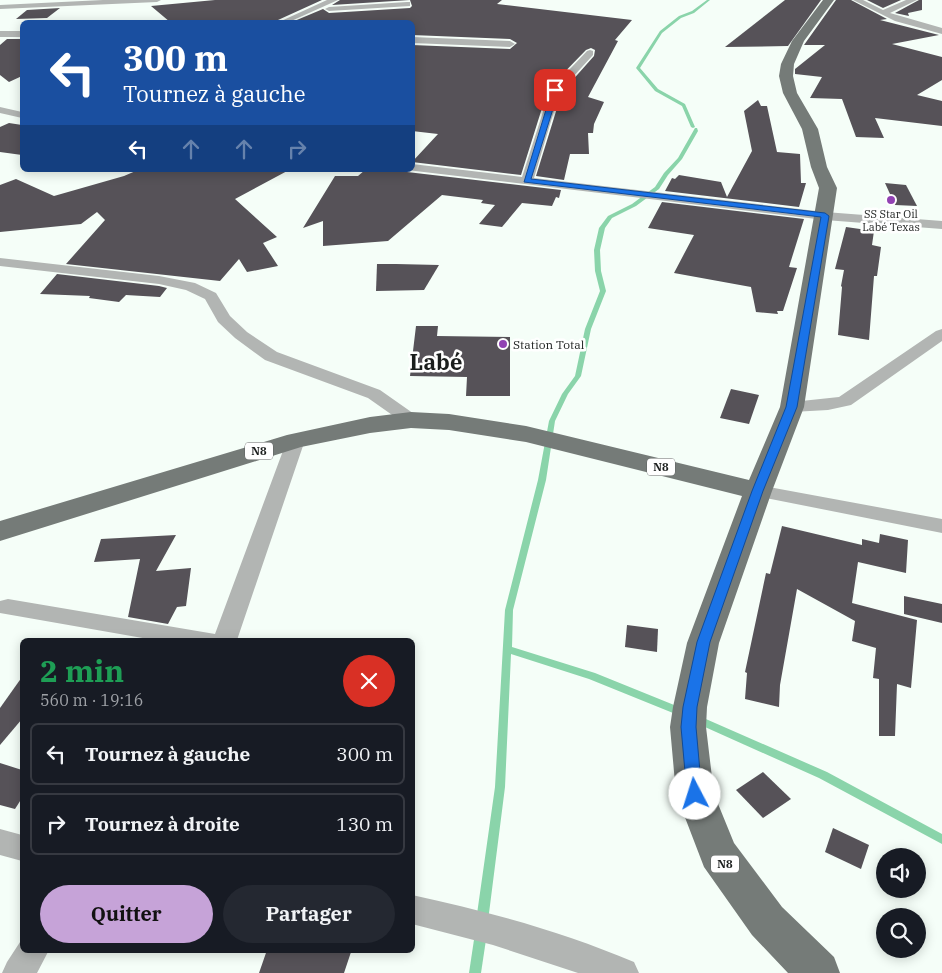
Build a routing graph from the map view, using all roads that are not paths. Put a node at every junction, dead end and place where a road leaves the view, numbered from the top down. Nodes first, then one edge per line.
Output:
1 (157, 0) edge
2 (334, 0) edge
3 (829, 0) edge
4 (857, 0) edge
5 (913, 0) edge
6 (407, 4) dead end
7 (0, 6) edge
8 (327, 7) junction
9 (883, 13) junction
10 (289, 20) edge
11 (333, 20) dead end
12 (942, 31) edge
13 (0, 34) edge
14 (20, 34) edge
15 (415, 40) edge
16 (510, 44) dead end
17 (590, 53) dead end
18 (0, 112) edge
19 (18, 114) edge
20 (415, 168) edge
21 (527, 181) junction
22 (825, 216) junction
23 (942, 226) edge
24 (0, 262) edge
25 (942, 334) edge
26 (792, 407) junction
27 (411, 420) junction
28 (296, 440) junction
29 (758, 491) junction
30 (942, 526) edge
31 (0, 531) edge
32 (8, 606) dead end
33 (195, 638) edge
34 (226, 638) edge
35 (0, 842) edge
36 (20, 847) edge
37 (415, 910) edge
38 (31, 953) edge
39 (18, 973) edge
40 (623, 973) edge
41 (818, 973) edge

1 - 7 street
2 - 8 street
3 - 22 main road
4 - 9 street
5 - 9 street
6 - 8 street
8 - 10 street
8 - 11 street
9 - 12 street
13 - 14 street
15 - 16 street
17 - 21 street
18 - 19 street
20 - 21 street
21 - 22 street
22 - 23 street
22 - 26 main road
24 - 27 street
25 - 26 street
26 - 29 main road
27 - 28 main road, N8
27 - 29 main road, N8
28 - 31 main road, N8
28 - 34 street
29 - 30 street
29 - 41 main road, N8
32 - 33 street
35 - 36 street
37 - 40 street
38 - 39 street

